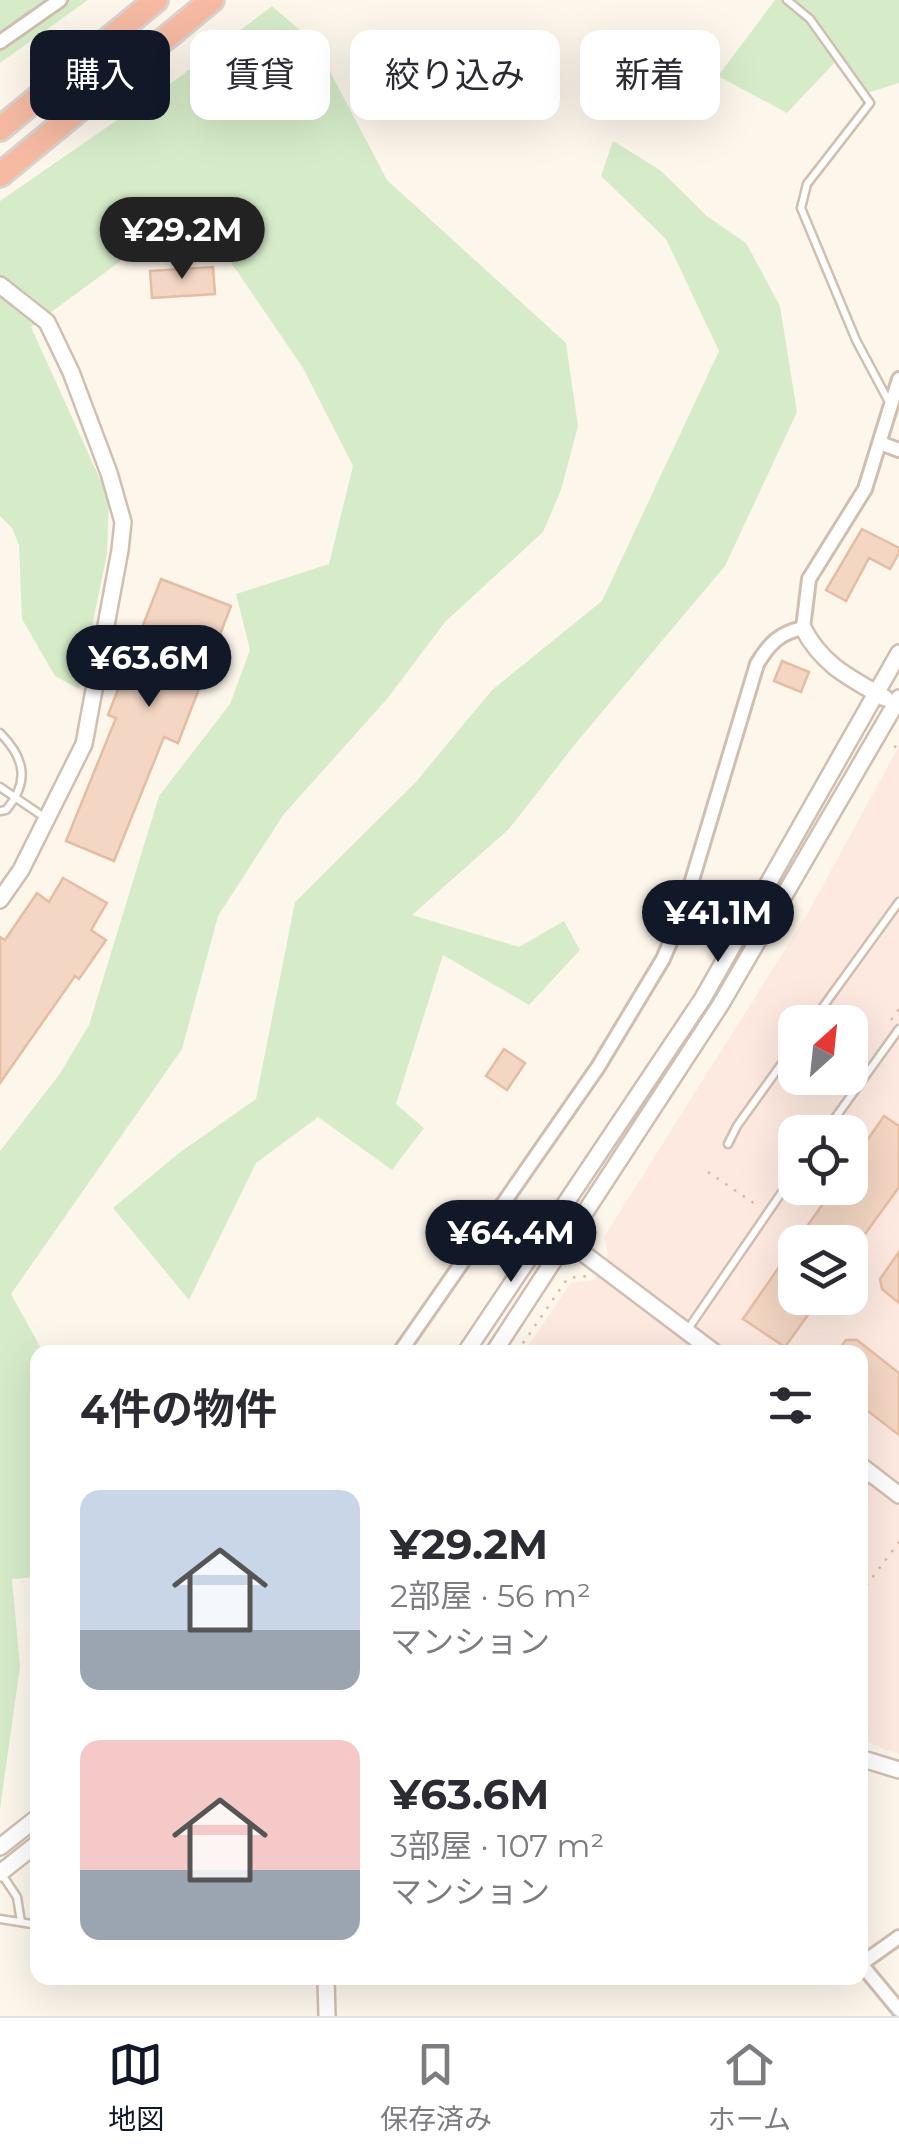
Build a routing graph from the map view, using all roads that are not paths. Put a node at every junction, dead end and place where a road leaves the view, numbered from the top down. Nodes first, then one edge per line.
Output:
1 (60, 0) edge
2 (156, 0) edge
3 (212, 0) edge
4 (787, 0) edge
5 (0, 42) edge
6 (0, 129) edge
7 (0, 175) edge
8 (0, 285) edge
9 (899, 378) edge
10 (892, 408) junction
11 (880, 443) junction
12 (899, 450) edge
13 (803, 628) junction
14 (899, 653) edge
15 (877, 694) junction
16 (898, 703) edge
17 (0, 733) edge
18 (0, 787) edge
19 (16, 798) junction
20 (0, 811) edge
21 (47, 819) junction
22 (0, 900) edge
23 (899, 902) edge
24 (824, 1005) edge
25 (899, 1029) edge
26 (778, 1068) edge
27 (837, 1115) edge
28 (728, 1144) dead end
29 (778, 1198) edge
30 (566, 1241) junction
31 (686, 1332) junction
32 (405, 1345) edge
33 (471, 1345) edge
34 (499, 1345) edge
35 (704, 1345) edge
36 (868, 1471) edge
37 (899, 1495) edge
38 (868, 1760) edge
39 (899, 1770) edge
40 (30, 1823) edge
41 (0, 1847) edge
42 (30, 1849) edge
43 (0, 1872) edge
44 (0, 1919) edge
45 (21, 1922) junction
46 (30, 1924) edge
47 (899, 1937) edge
48 (868, 1959) edge
49 (868, 1972) edge
50 (326, 1985) edge
51 (899, 2010) edge
52 (326, 2016) edge

1 - 5 street
2 - 6 highway
3 - 7 highway
4 - 10 lane
8 - 21 street
9 - 10 street
10 - 11 street
11 - 12 street
11 - 13 street
13 - 15 street
13 - 32 street
14 - 15 street
15 - 16 street
15 - 33 street
16 - 30 street
17 - 19 lane
18 - 19 lane
19 - 20 lane
19 - 21 lane
21 - 22 street
23 - 24 lane
25 - 27 lane
26 - 28 lane
29 - 31 lane
30 - 31 street
30 - 34 street
31 - 35 street
36 - 37 street
38 - 39 street
40 - 41 street
42 - 43 street
43 - 45 lane
44 - 45 lane
45 - 46 lane
47 - 48 street
49 - 51 street
50 - 52 street

